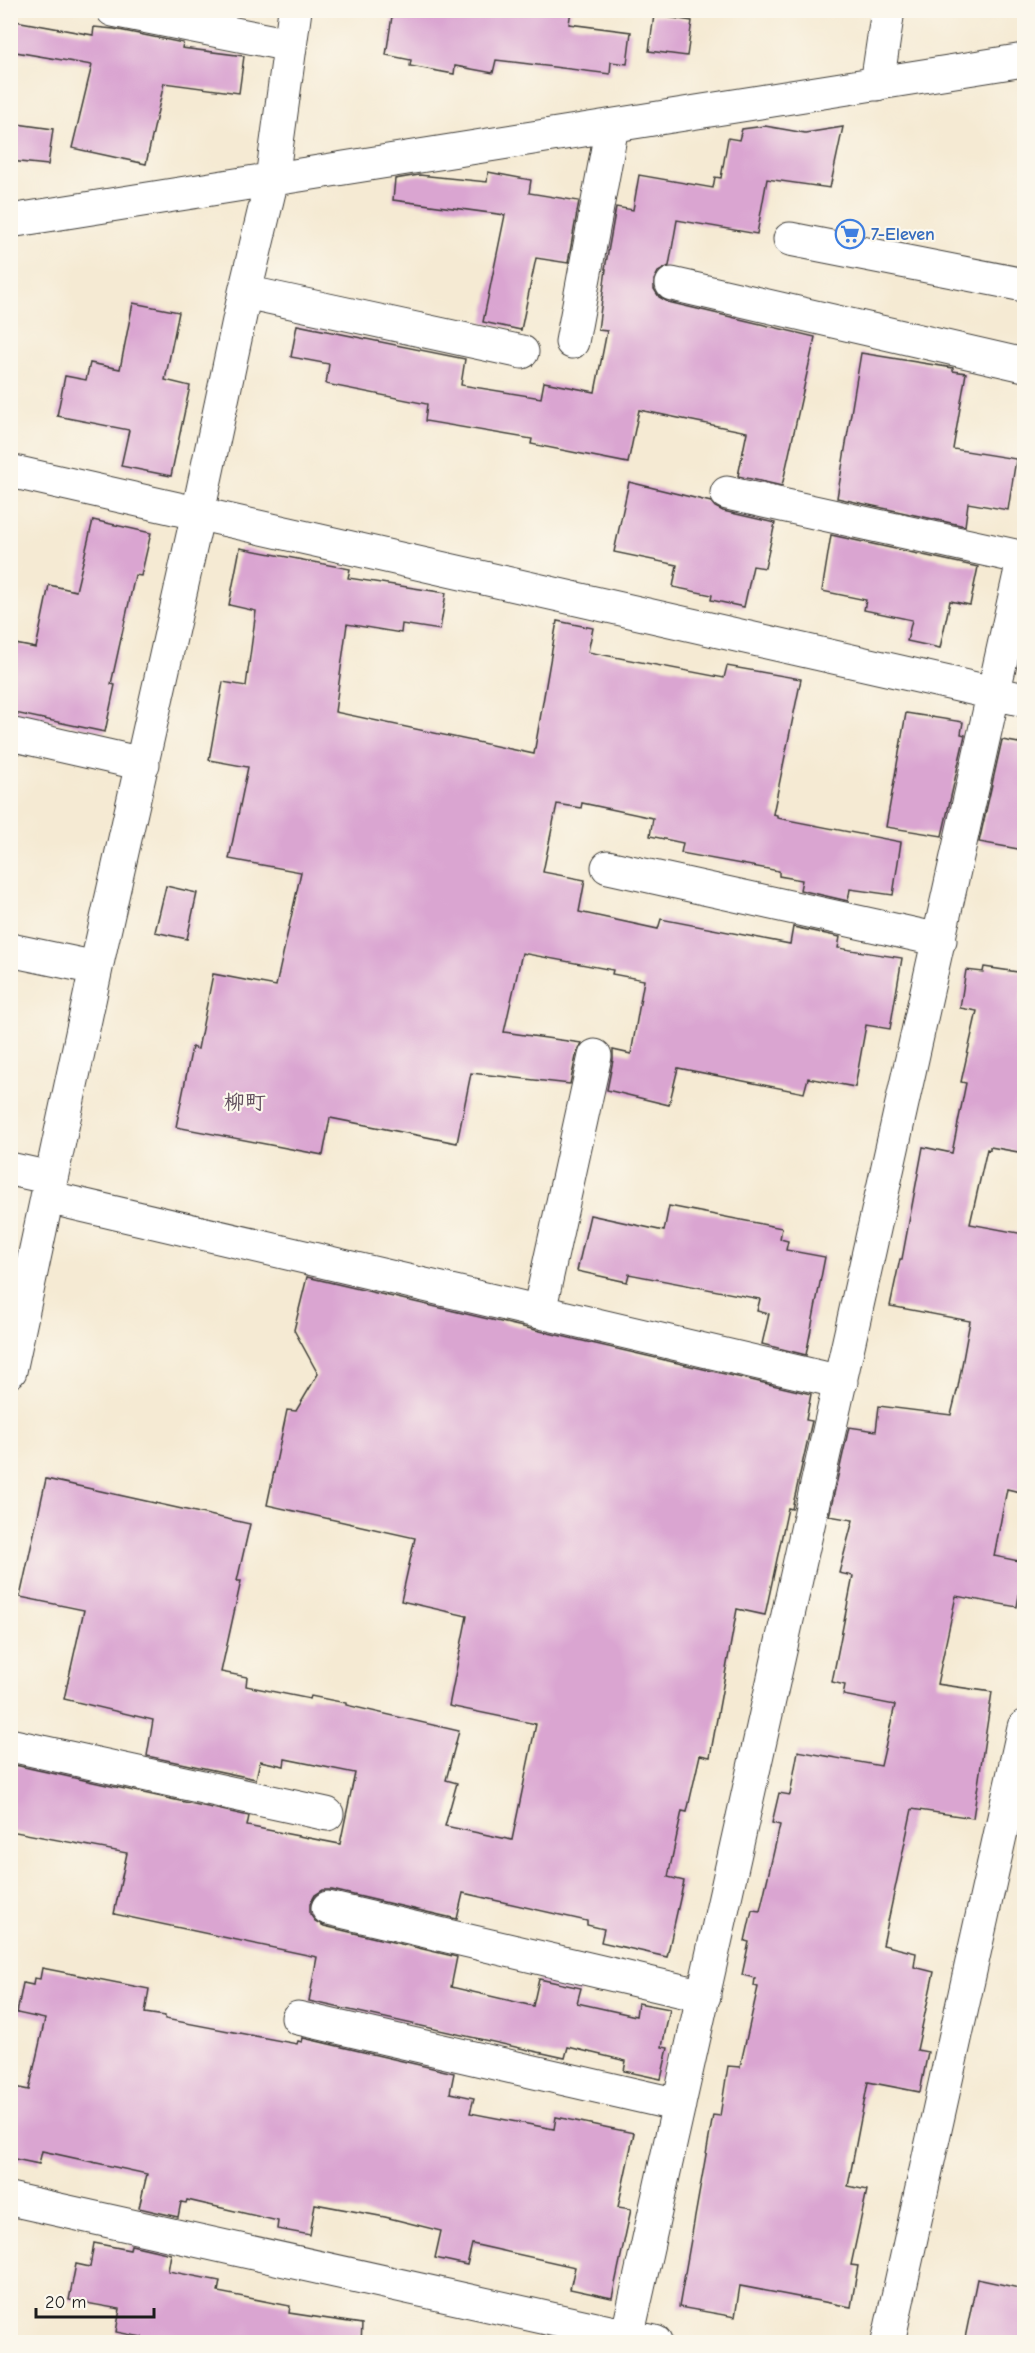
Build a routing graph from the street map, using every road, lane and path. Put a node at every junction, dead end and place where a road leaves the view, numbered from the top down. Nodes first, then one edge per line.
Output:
1 (113, 10) edge
2 (295, 10) edge
3 (888, 10) edge
4 (290, 45) junction
5 (1024, 60) edge
6 (877, 84) junction
7 (612, 126) junction
8 (272, 179) junction
9 (10, 221) edge
10 (790, 239) dead end
11 (672, 284) dead end
12 (1024, 285) edge
13 (245, 292) junction
14 (573, 342) dead end
15 (522, 352) dead end
16 (1024, 365) edge
17 (10, 471) edge
18 (727, 493) dead end
19 (198, 513) junction
20 (1024, 557) edge
21 (1010, 696) edge
22 (10, 734) edge
23 (143, 764) junction
24 (608, 867) dead end
25 (940, 940) junction
26 (10, 950) edge
27 (96, 968) junction
28 (595, 1056) dead end
29 (10, 1169) edge
30 (49, 1187) junction
31 (539, 1312) junction
32 (10, 1371) edge
33 (841, 1382) junction
34 (1024, 1727) edge
35 (10, 1744) edge
36 (327, 1814) dead end
37 (328, 1908) dead end
38 (704, 1996) junction
39 (298, 2018) dead end
40 (679, 2105) junction
41 (10, 2199) edge
42 (636, 2340) edge
43 (888, 2343) edge

1 - 4 street
2 - 4 street
3 - 6 street
4 - 8 street
5 - 6 street
6 - 7 street
7 - 8 street
7 - 14 street
8 - 9 street
8 - 13 street
10 - 12 street
11 - 16 street
13 - 15 street
13 - 19 street
17 - 19 street
18 - 20 street
19 - 21 street
19 - 23 street
20 - 21 street
21 - 25 street
22 - 23 street
23 - 27 street
24 - 25 street
25 - 33 street
26 - 27 street
27 - 30 street
28 - 31 street
29 - 30 street
30 - 31 street
30 - 32 street
31 - 33 street
33 - 38 street
34 - 43 street
35 - 36 street
37 - 38 street
38 - 40 street
39 - 40 street
40 - 42 street
41 - 42 street

